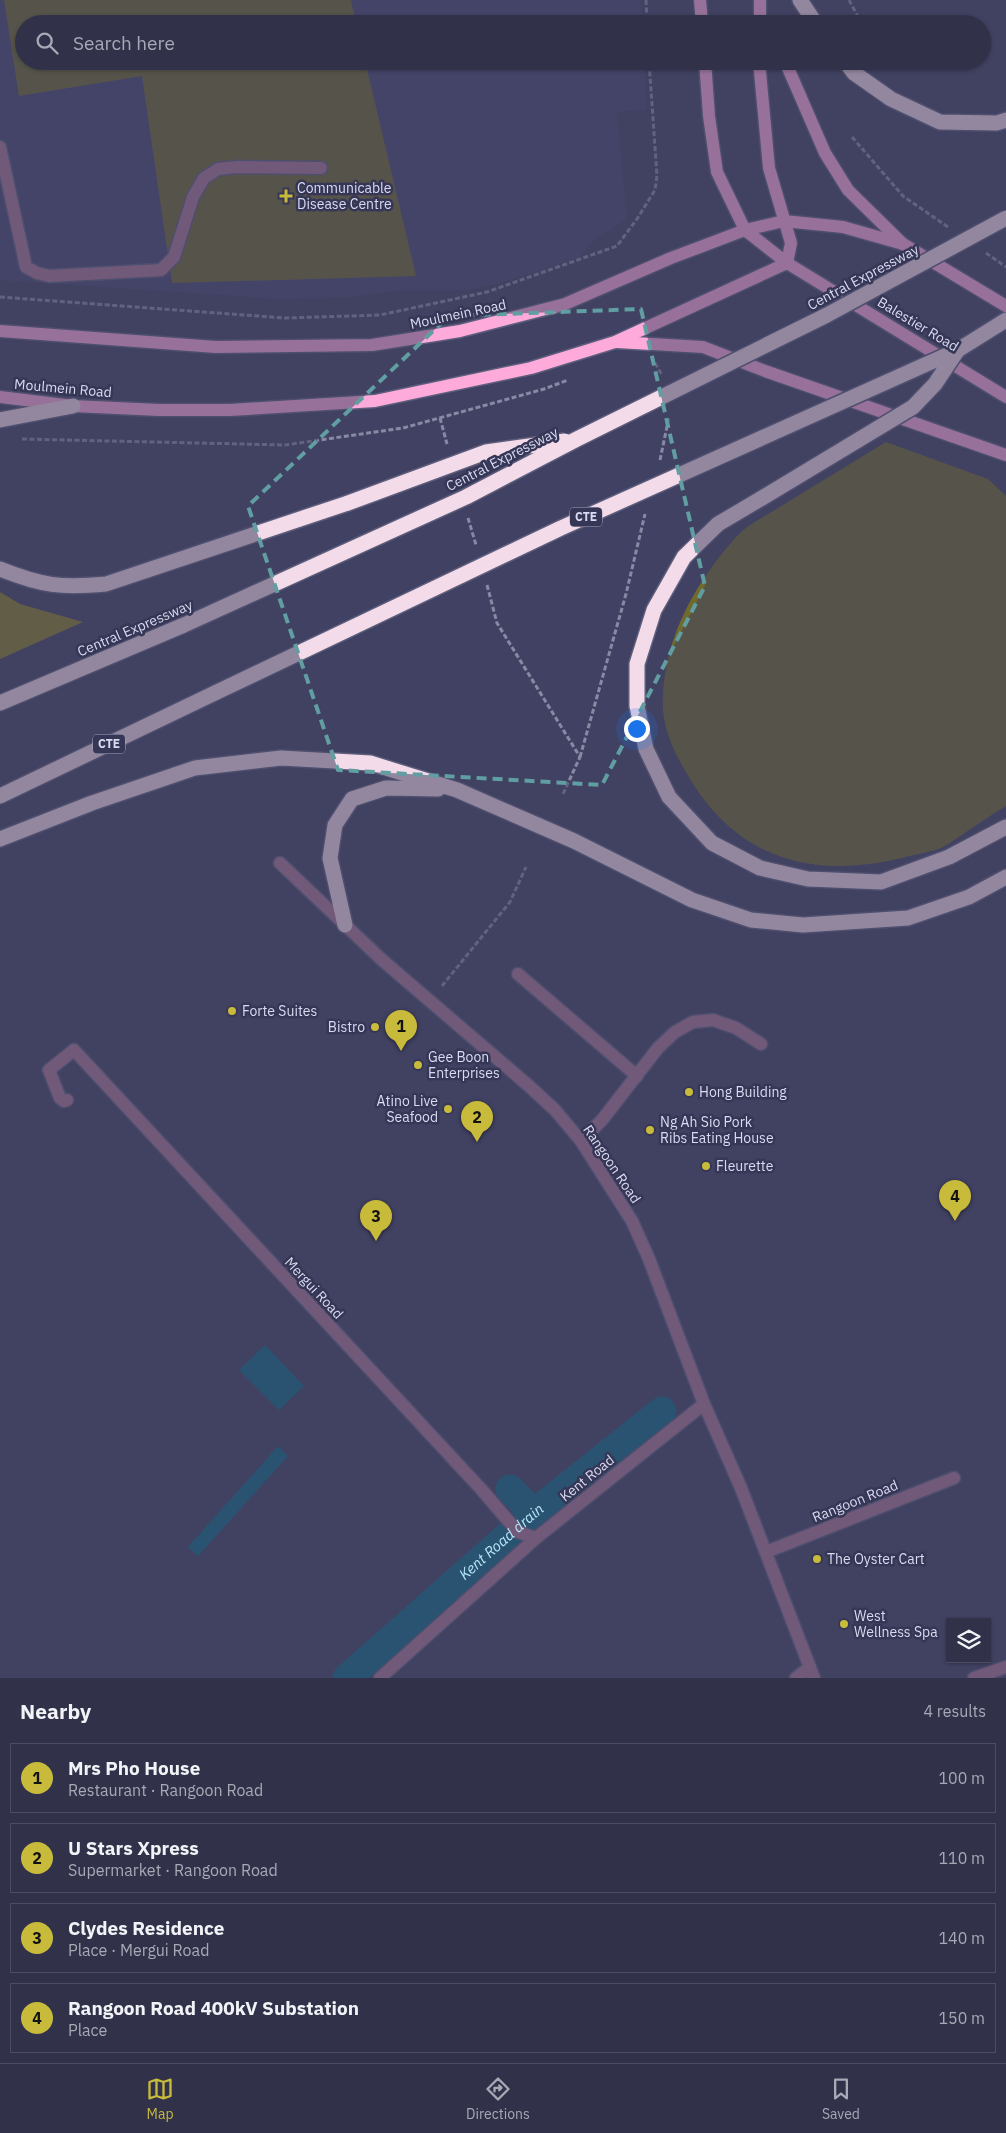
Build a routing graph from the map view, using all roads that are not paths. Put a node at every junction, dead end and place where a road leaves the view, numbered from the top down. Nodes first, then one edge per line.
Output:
1 (700, 0) edge
2 (800, 0) edge
3 (761, 3) edge
4 (701, 15) edge
5 (766, 15) edge
6 (810, 15) edge
7 (706, 70) edge
8 (760, 70) edge
9 (789, 70) edge
10 (852, 70) edge
11 (1006, 120) edge
12 (0, 147) edge
13 (321, 168) dead end
14 (1006, 218) edge
15 (784, 221) junction
16 (745, 230) junction
17 (903, 244) junction
18 (788, 263) junction
19 (1006, 306) edge
20 (1006, 320) edge
21 (0, 331) edge
22 (615, 342) junction
23 (958, 350) junction
24 (0, 397) edge
25 (1006, 397) edge
26 (73, 406) junction
27 (0, 420) edge
28 (577, 439) junction
29 (1006, 455) edge
30 (0, 569) edge
31 (0, 703) edge
32 (457, 790) junction
33 (0, 796) edge
34 (1006, 826) edge
35 (0, 839) edge
36 (280, 863) dead end
37 (1006, 877) edge
38 (345, 925) junction
39 (518, 974) dead end
40 (761, 1044) dead end
41 (637, 1076) junction
42 (67, 1100) dead end
43 (581, 1141) junction
44 (704, 1404) junction
45 (954, 1478) dead end
46 (536, 1538) junction
47 (766, 1552) junction
48 (1006, 1666) edge
49 (812, 1673) edge
50 (380, 1678) edge
51 (796, 1678) edge
52 (974, 1678) edge

1 - 4 main road
2 - 6 highway
3 - 5 main road
7 - 16 main road, Balestier Road
8 - 15 main road
9 - 17 main road
10 - 11 highway
12 - 13 street
14 - 28 highway, Central Expressway, bridge
15 - 16 main road, Moulmein Road
15 - 17 main road, Moulmein Road
15 - 18 main road
16 - 18 main road, Balestier Road
16 - 21 main road, Moulmein Road
17 - 19 main road
18 - 22 main road, Moulmein Road
18 - 25 main road, Balestier Road
20 - 23 highway, CTE
22 - 26 main road, Moulmein Road
22 - 29 main road
23 - 33 highway, CTE, bridge
23 - 34 highway, bridge
24 - 26 main road, Moulmein Road
26 - 27 highway
28 - 30 highway, bridge
28 - 31 highway, Central Expressway, bridge
32 - 35 highway
32 - 37 highway
32 - 38 highway
36 - 38 street, Rangoon Road
38 - 43 street, Rangoon Road
39 - 41 street
40 - 41 street
41 - 43 street
42 - 46 street, Mergui Road
43 - 44 street, Rangoon Road
44 - 46 street, Kent Road
44 - 47 street, Rangoon Road
45 - 47 street, Rangoon Road
46 - 50 street, Kent Road
47 - 49 street, Rangoon Road
48 - 52 street
49 - 51 street

